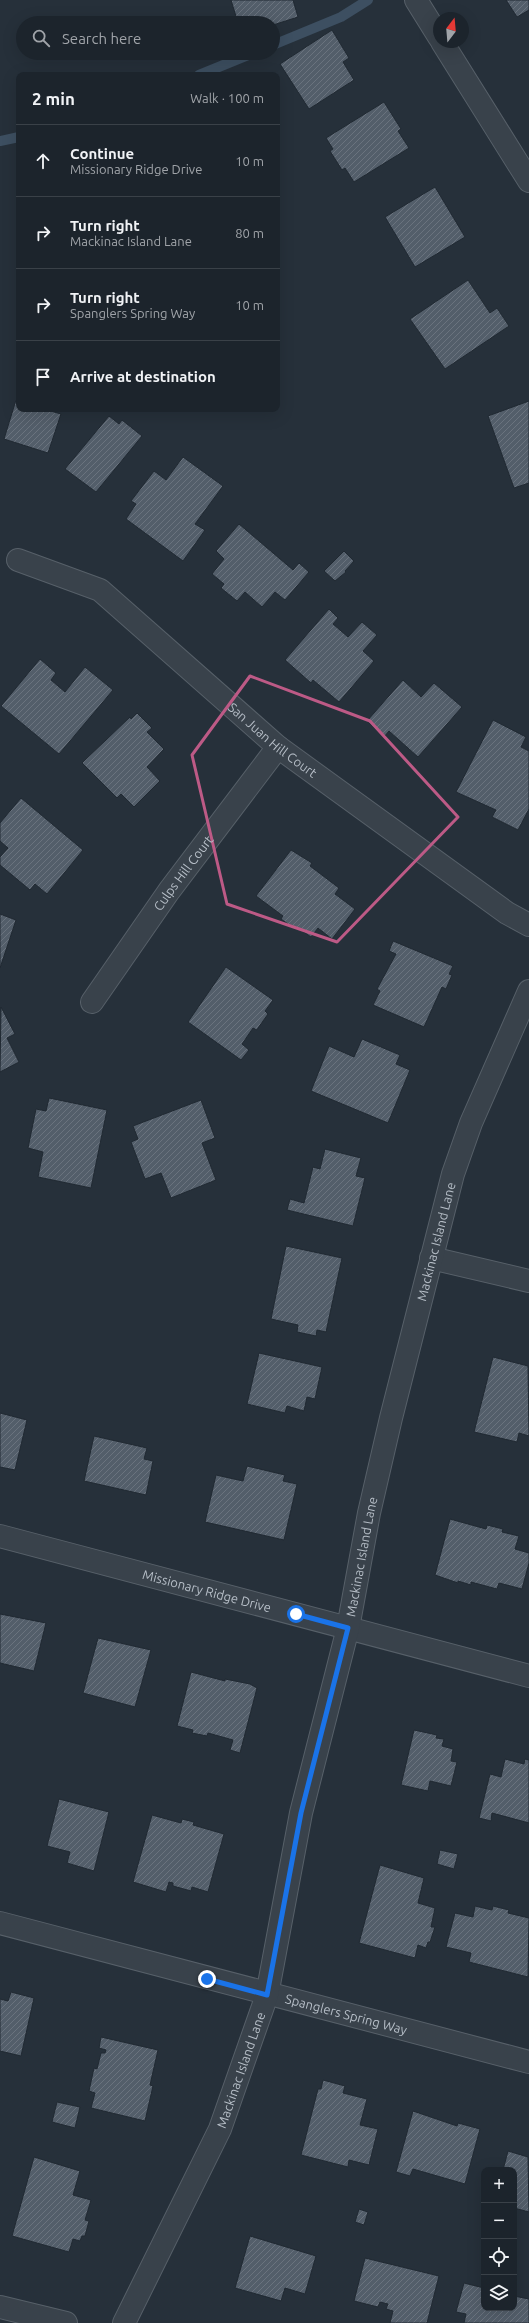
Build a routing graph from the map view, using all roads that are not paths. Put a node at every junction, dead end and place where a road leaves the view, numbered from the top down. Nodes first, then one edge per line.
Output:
1 (416, 0) edge
2 (433, 27) edge
3 (446, 48) edge
4 (529, 181) edge
5 (18, 560) dead end
6 (278, 747) junction
7 (529, 925) edge
8 (529, 991) edge
9 (92, 1002) dead end
10 (431, 1258) junction
11 (529, 1281) edge
12 (0, 1536) edge
13 (348, 1628) junction
14 (529, 1676) edge
15 (0, 1923) edge
16 (267, 1995) junction
17 (529, 2062) edge
18 (0, 2307) edge
19 (66, 2323) edge
20 (124, 2323) edge

1 - 2 street
3 - 4 street
5 - 6 street, San Juan Hill Court
6 - 7 street, San Juan Hill Court
6 - 9 street, Culps Hill Court
8 - 10 street, Mackinac Island Lane
10 - 11 street
10 - 13 street, Mackinac Island Lane
12 - 13 street, Missionary Ridge Drive
13 - 14 street, Missionary Ridge Drive
13 - 16 street, Mackinac Island Lane
15 - 16 street, Spanglers Spring Way
16 - 17 street, Spanglers Spring Way
16 - 20 street, Mackinac Island Lane
18 - 19 street

